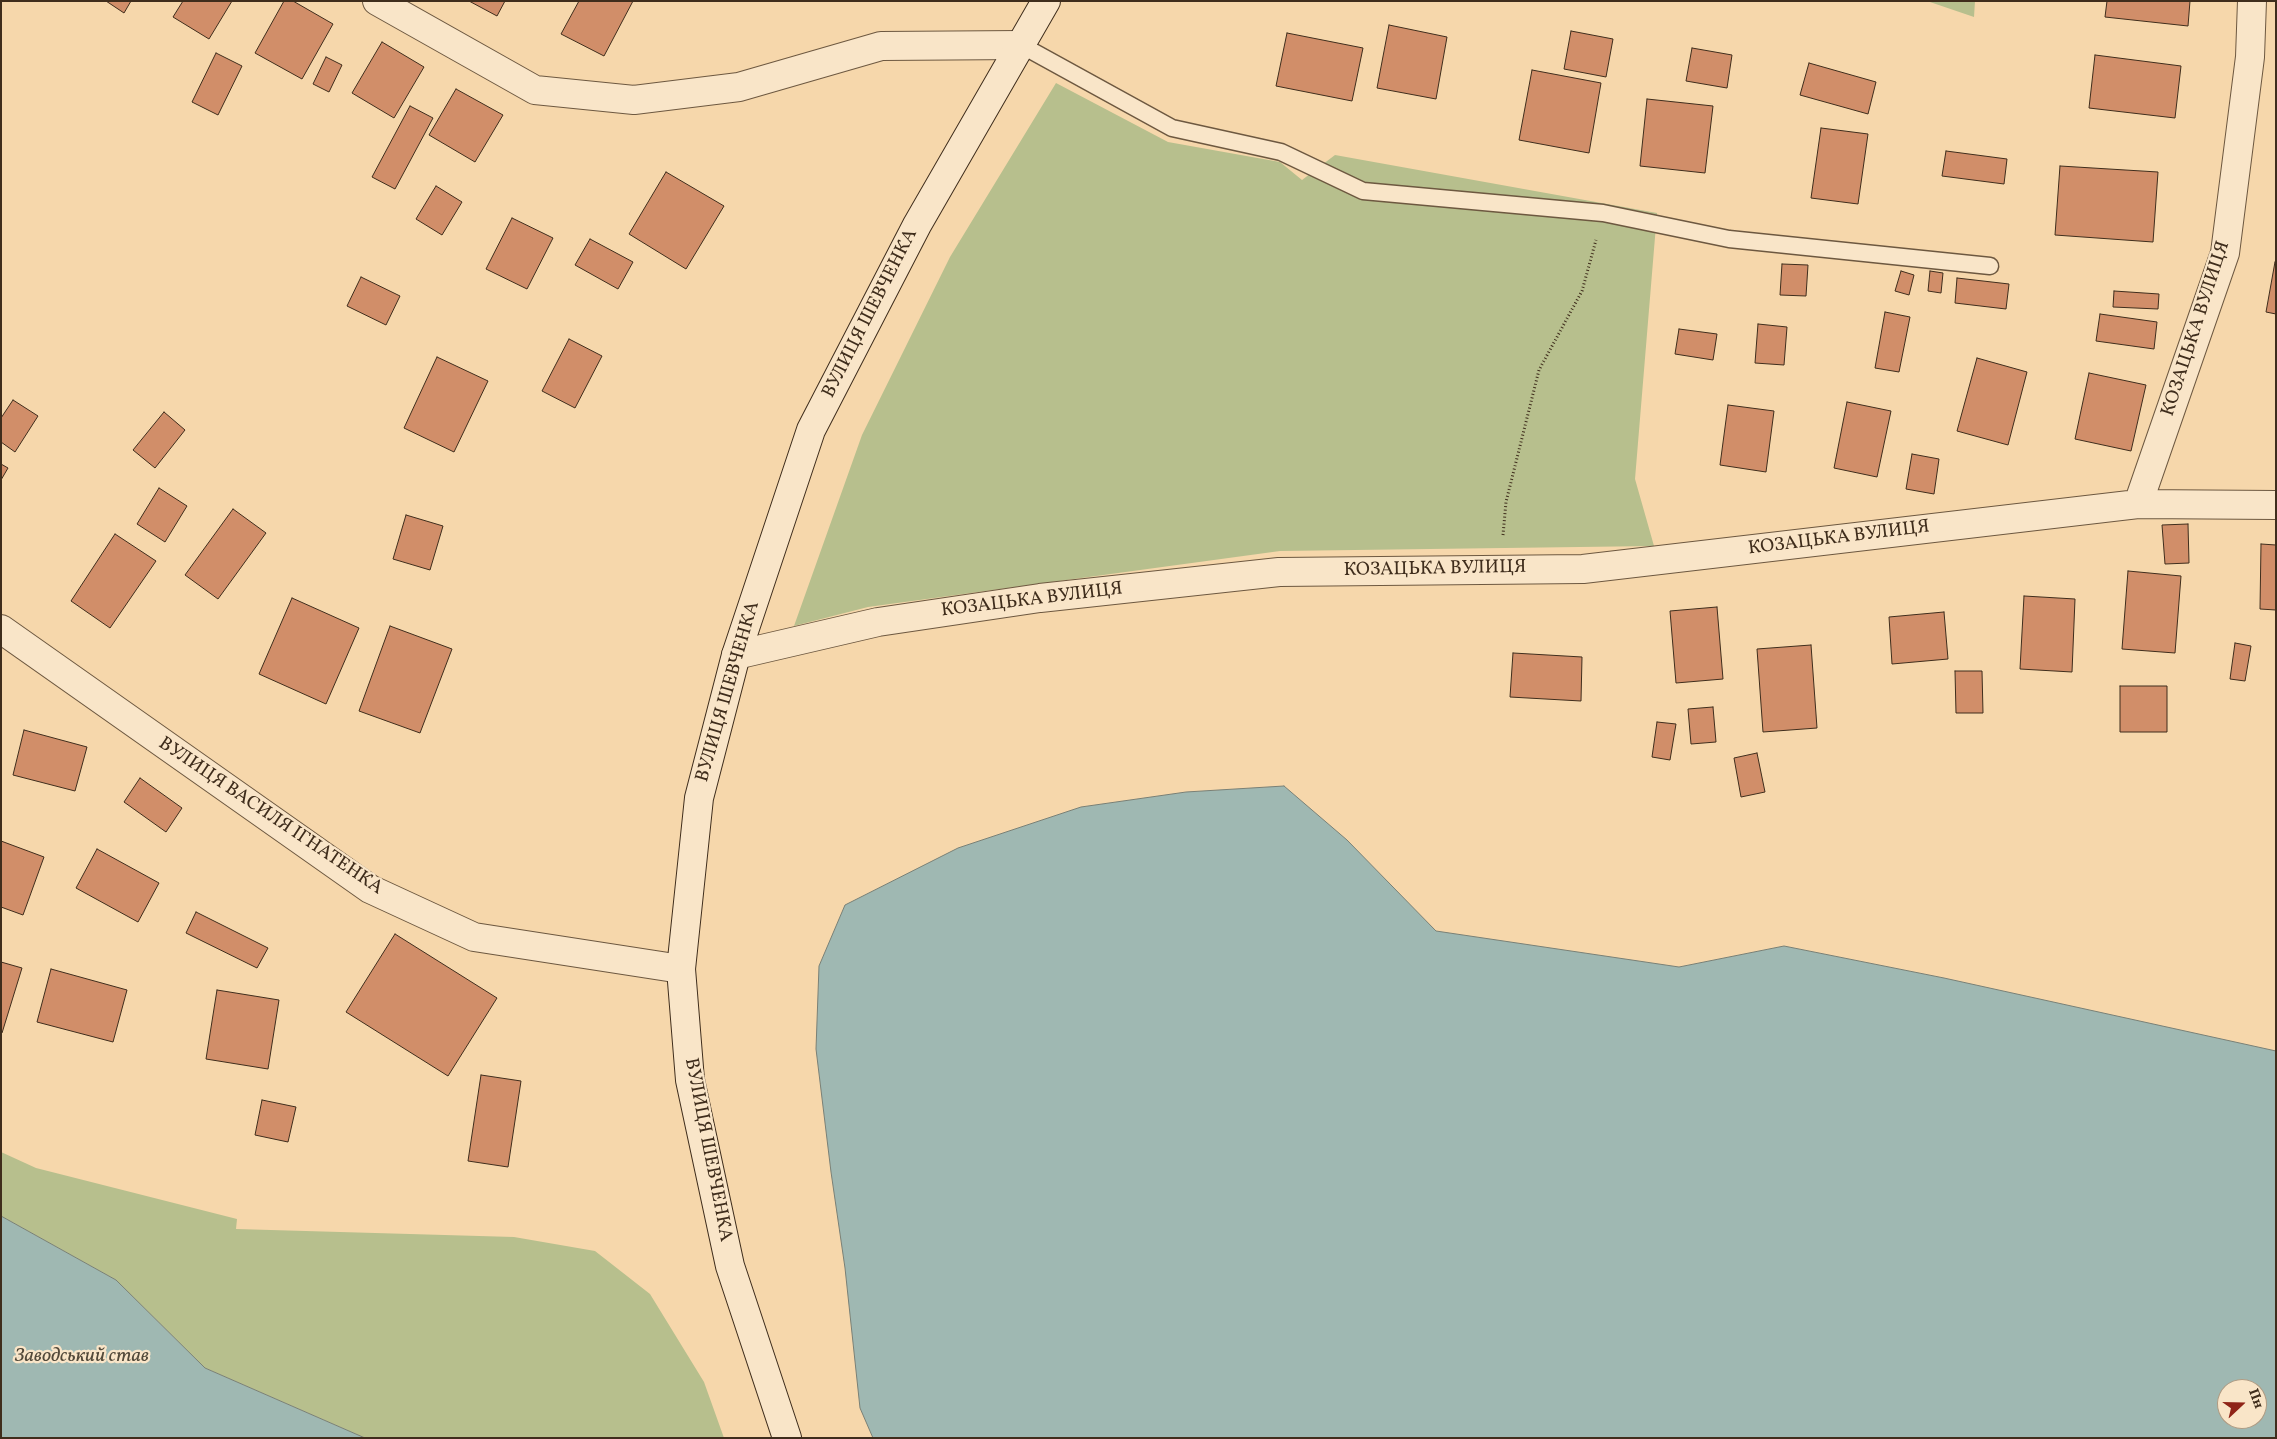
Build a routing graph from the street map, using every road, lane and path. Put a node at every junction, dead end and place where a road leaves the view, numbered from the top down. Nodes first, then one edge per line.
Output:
1 (377, 1) edge
2 (1046, 1) edge
3 (2252, 1) edge
4 (1021, 45) junction
5 (1603, 213) junction
6 (1990, 266) dead end
7 (2138, 504) junction
8 (2276, 505) edge
9 (1500, 570) junction
10 (1, 630) edge
11 (736, 655) junction
12 (681, 969) junction
13 (786, 1438) edge

1 - 4 street
2 - 4 street, ВУЛИЦЯ ШЕВЧЕНКА
3 - 7 street, КОЗАЦЬКА ВУЛИЦЯ
4 - 5 lane
4 - 11 street, ВУЛИЦЯ ШЕВЧЕНКА
5 - 6 lane
5 - 9 path
7 - 8 street, КОЗАЦЬКА ВУЛИЦЯ
7 - 9 street, КОЗАЦЬКА ВУЛИЦЯ
9 - 11 street, КОЗАЦЬКА ВУЛИЦЯ
10 - 12 street, ВУЛИЦЯ ВАСИЛЯ ІГНАТЕНКА
11 - 12 street, ВУЛИЦЯ ШЕВЧЕНКА
12 - 13 street, ВУЛИЦЯ ШЕВЧЕНКА

